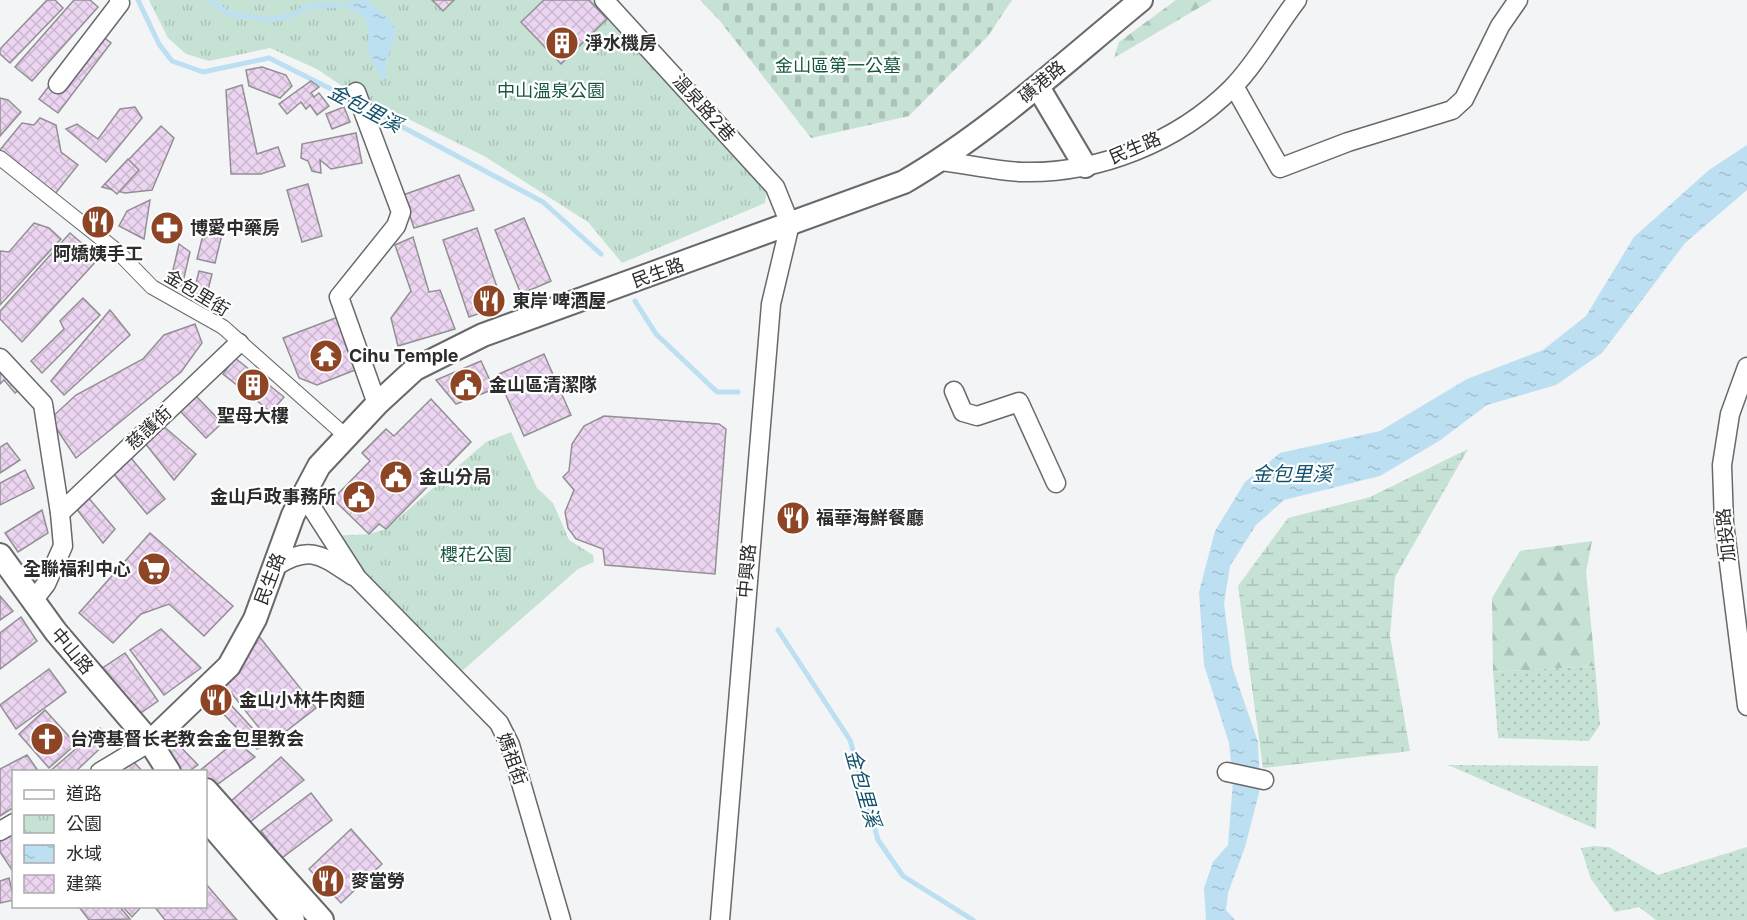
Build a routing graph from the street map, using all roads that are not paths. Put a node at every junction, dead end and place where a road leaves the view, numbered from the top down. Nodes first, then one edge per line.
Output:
1 (119, 0) edge
2 (604, 0) edge
3 (1141, 0) edge
4 (1297, 0) edge
5 (1518, 0) edge
6 (58, 84) dead end
7 (1234, 86) junction
8 (1038, 87) junction
9 (356, 92) dead end
10 (0, 158) edge
11 (941, 161) junction
12 (1085, 166) junction
13 (790, 224) junction
14 (239, 343) junction
15 (0, 358) edge
16 (1747, 367) edge
17 (954, 391) dead end
18 (377, 404) junction
19 (347, 437) junction
20 (1056, 483) dead end
21 (303, 494) junction
22 (60, 513) junction
23 (0, 555) edge
24 (276, 566) junction
25 (357, 578) junction
26 (32, 602) junction
27 (1747, 706) edge
28 (150, 742) junction
29 (102, 770) edge
30 (168, 770) edge
31 (186, 770) edge
32 (1227, 772) dead end
33 (1264, 780) dead end
34 (207, 791) edge
35 (207, 820) edge
36 (293, 920) edge
37 (322, 920) edge
38 (561, 920) edge
39 (720, 920) edge

1 - 6 street
2 - 13 street, 溫泉路2巷
3 - 8 street, 磺港路
4 - 7 street, 民生路
5 - 7 street
7 - 12 street, 民生路
8 - 11 street, 磺港路
8 - 12 street
9 - 18 street
10 - 14 street, 金包里街
11 - 12 street, 民生路
11 - 13 street, 民生路
13 - 18 street, 民生路
13 - 39 street, 中興路
14 - 19 street, 金包里街
14 - 22 street, 慈護街
15 - 22 street
16 - 27 street, 加投路
17 - 20 street
18 - 19 street, 民生路
19 - 21 street, 民生路
21 - 24 street, 民生路
21 - 25 street, 媽祖街
22 - 26 street
23 - 26 street, 中山路
24 - 25 street, 媽祖街
24 - 28 street, 民生路
25 - 38 street, 媽祖街
26 - 28 street, 中山路
28 - 29 street
28 - 30 street, 中山路
28 - 31 street, 中山路
32 - 33 street
34 - 37 street
35 - 36 street

